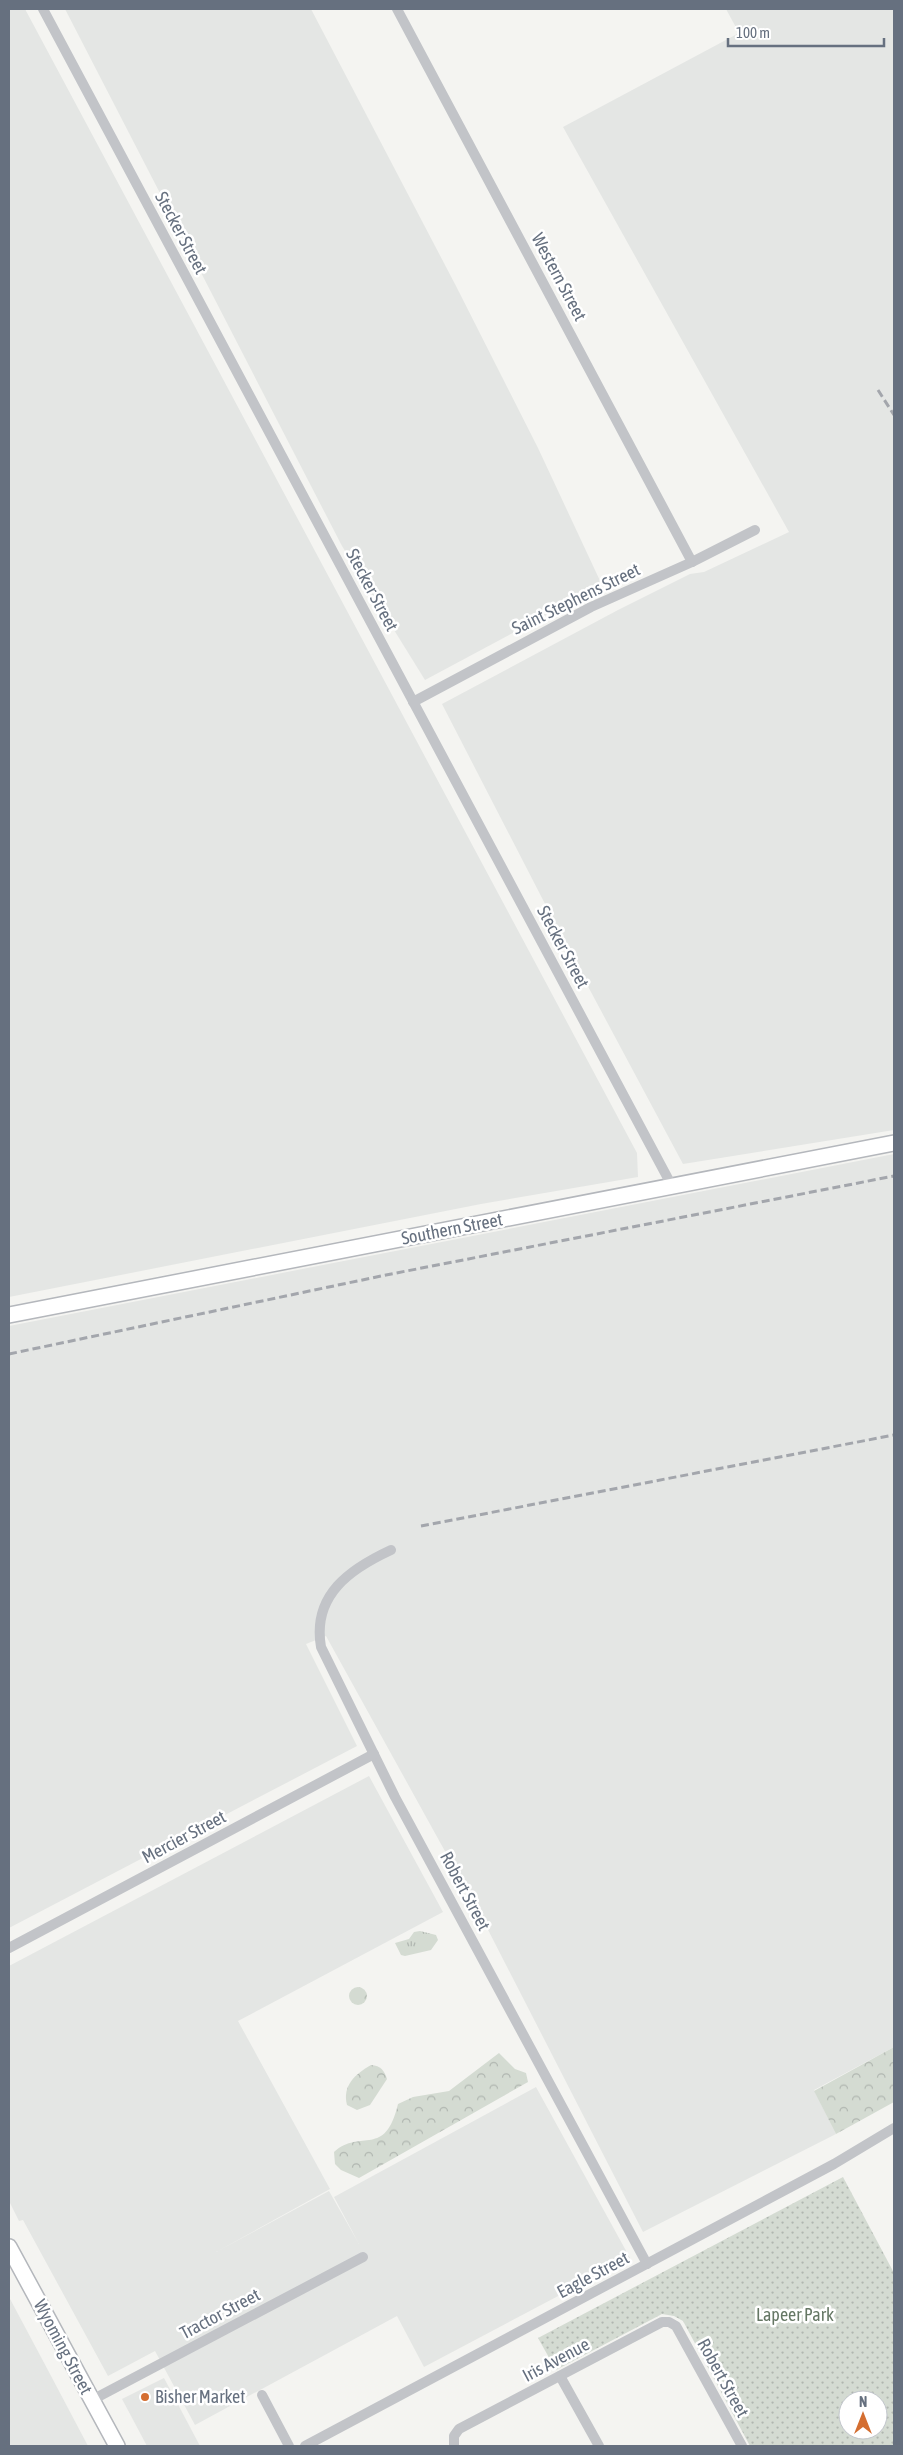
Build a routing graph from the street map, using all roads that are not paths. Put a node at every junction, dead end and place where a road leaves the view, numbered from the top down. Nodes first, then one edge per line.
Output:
1 (44, 9) edge
2 (397, 9) edge
3 (755, 530) dead end
4 (692, 562) junction
5 (413, 702) junction
6 (894, 1143) edge
7 (672, 1186) junction
8 (9, 1315) edge
9 (391, 1550) dead end
10 (374, 1754) junction
11 (9, 1948) edge
12 (894, 2128) edge
13 (9, 2247) edge
14 (363, 2257) dead end
15 (647, 2264) junction
16 (676, 2326) joint
17 (560, 2376) junction
18 (262, 2395) dead end
19 (92, 2400) junction
20 (454, 2441) edge
21 (117, 2446) edge
22 (289, 2446) edge
23 (305, 2446) edge
24 (599, 2446) edge
25 (742, 2446) edge

1 - 5 street, Stecker Street
2 - 4 street, Western Street
3 - 4 street, Saint Stephens Street
4 - 5 street, Saint Stephens Street
5 - 7 street, Stecker Street
6 - 7 street, Southern Street
7 - 8 street, Southern Street
9 - 10 street, Robert Street
10 - 11 street, Mercier Street
10 - 15 street, Robert Street
12 - 15 street, Eagle Street
13 - 19 street, Wyoming Street
14 - 19 street, Tractor Street
15 - 23 street, Eagle Street
16 - 17 street, Iris Avenue
16 - 25 street, Robert Street
17 - 20 street, Iris Avenue
17 - 24 street
18 - 22 street
19 - 21 street, Wyoming Street

